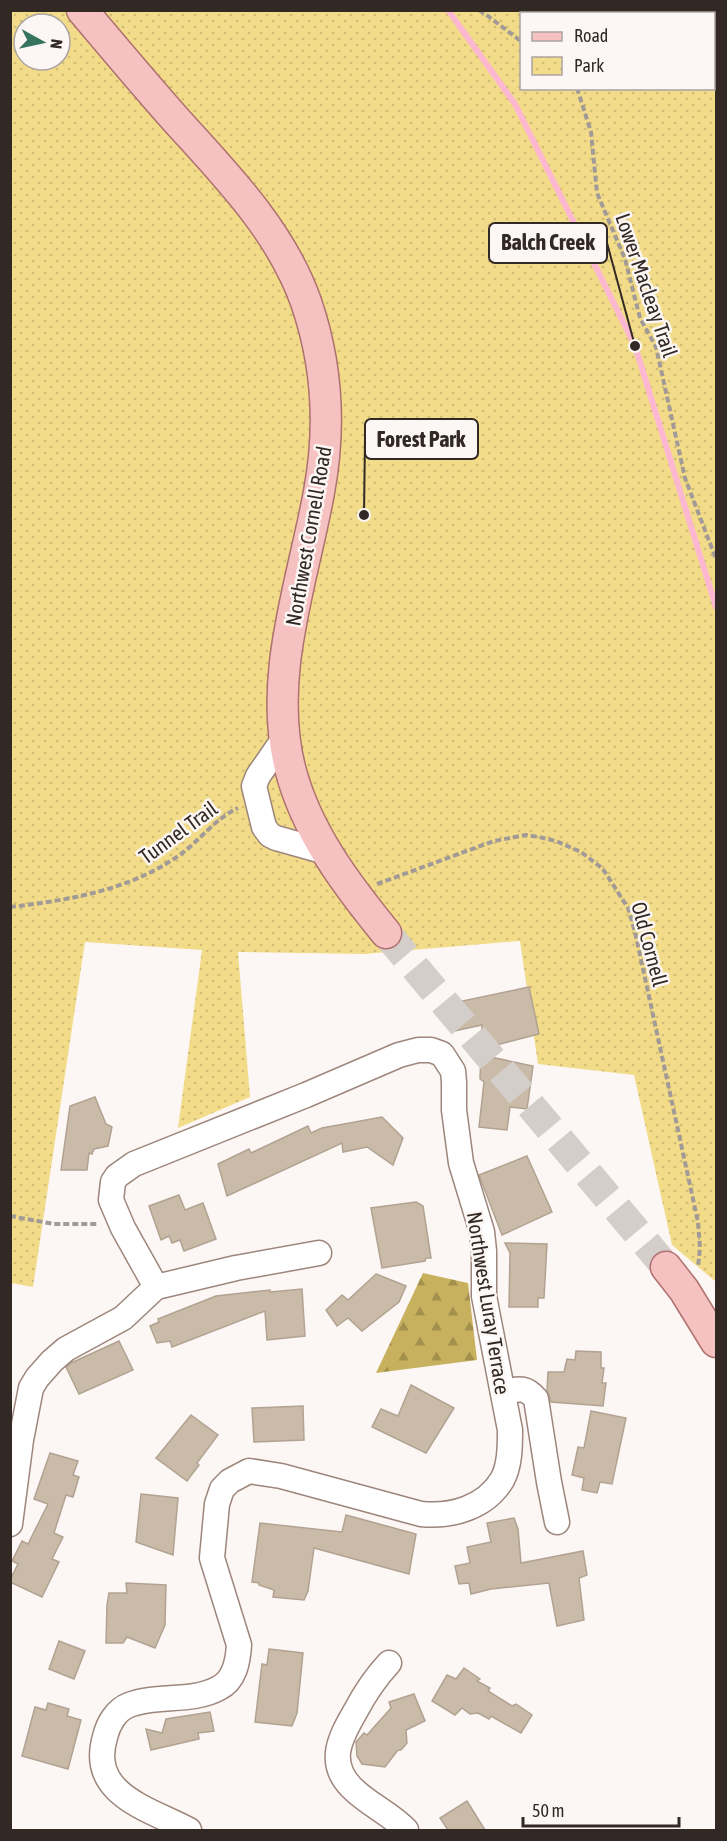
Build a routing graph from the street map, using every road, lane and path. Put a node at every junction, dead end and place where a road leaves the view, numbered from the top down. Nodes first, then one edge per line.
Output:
1 (82, 10) edge
2 (479, 10) edge
3 (520, 40) edge
4 (579, 90) edge
5 (717, 559) edge
6 (285, 737) junction
7 (257, 803) junction
8 (326, 852) junction
9 (354, 892) junction
10 (10, 907) edge
11 (386, 933) tunnel mouth
12 (10, 1216) edge
13 (123, 1228) junction
14 (319, 1253) dead end
15 (675, 1279) joint
16 (156, 1287) junction
17 (717, 1342) edge
18 (503, 1392) junction
19 (557, 1522) dead end
20 (10, 1524) edge
21 (389, 1663) dead end
22 (148, 1820) edge
23 (189, 1830) edge
24 (406, 1830) edge

1 - 6 main road, Northwest Cornell Road
2 - 3 path
4 - 5 path, Lower Macleay Trail
6 - 7 street
6 - 8 main road, Northwest Cornell Road
7 - 8 street
7 - 10 path, Tunnel Trail
8 - 9 main road, Northwest Cornell Road
9 - 11 main road, Northwest Cornell Road
9 - 15 path, Old Cornell
12 - 13 path
13 - 16 street, Northwest Luray Terrace
13 - 18 street, Northwest Luray Terrace
14 - 16 street
15 - 17 main road
16 - 20 street
18 - 19 street
18 - 22 street, Northwest Luray Terrace
21 - 24 street
22 - 23 street, Northwest Luray Terrace

